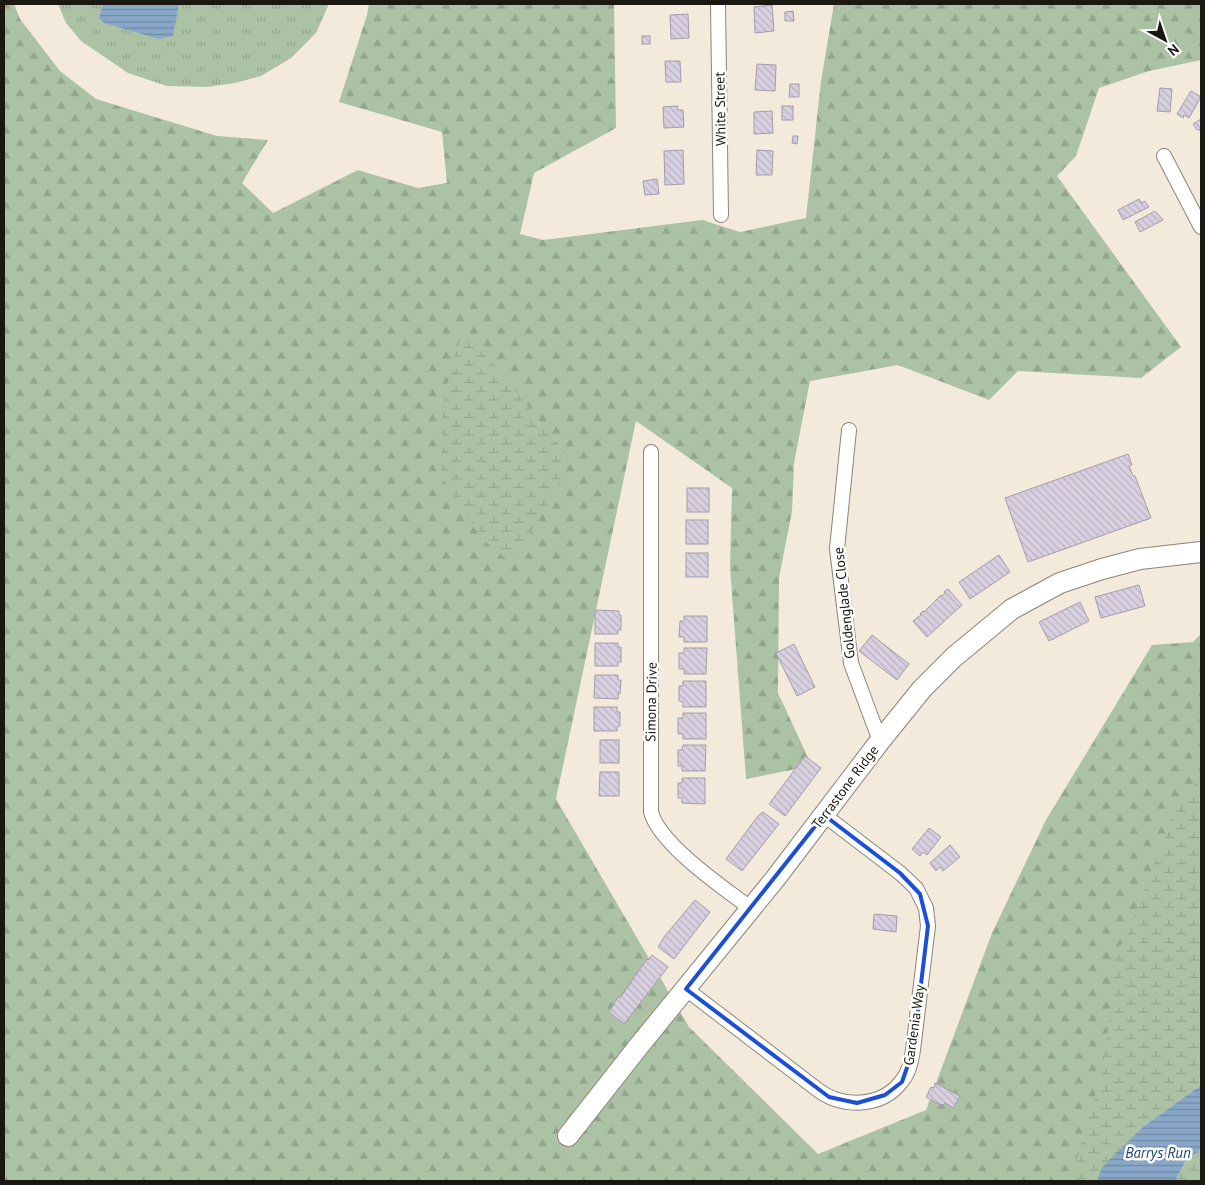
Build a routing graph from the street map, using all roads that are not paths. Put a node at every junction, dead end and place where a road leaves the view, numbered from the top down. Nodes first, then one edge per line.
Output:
1 (718, 4) edge
2 (1164, 156) dead end
3 (721, 215) dead end
4 (1201, 227) edge
5 (849, 430) dead end
6 (651, 452) dead end
7 (1201, 552) edge
8 (880, 740) junction
9 (824, 815) junction
10 (750, 908) junction
11 (686, 989) junction
12 (568, 1136) dead end

1 - 3 street, White Street
2 - 4 street
5 - 8 street, Goldenglade Close
6 - 10 street, Simona Drive
7 - 8 street, Terrastone Ridge
8 - 9 street, Terrastone Ridge
9 - 10 street, Terrastone Ridge
9 - 11 street, Gardenia Way
10 - 11 street, Terrastone Ridge
11 - 12 street, Terrastone Ridge

